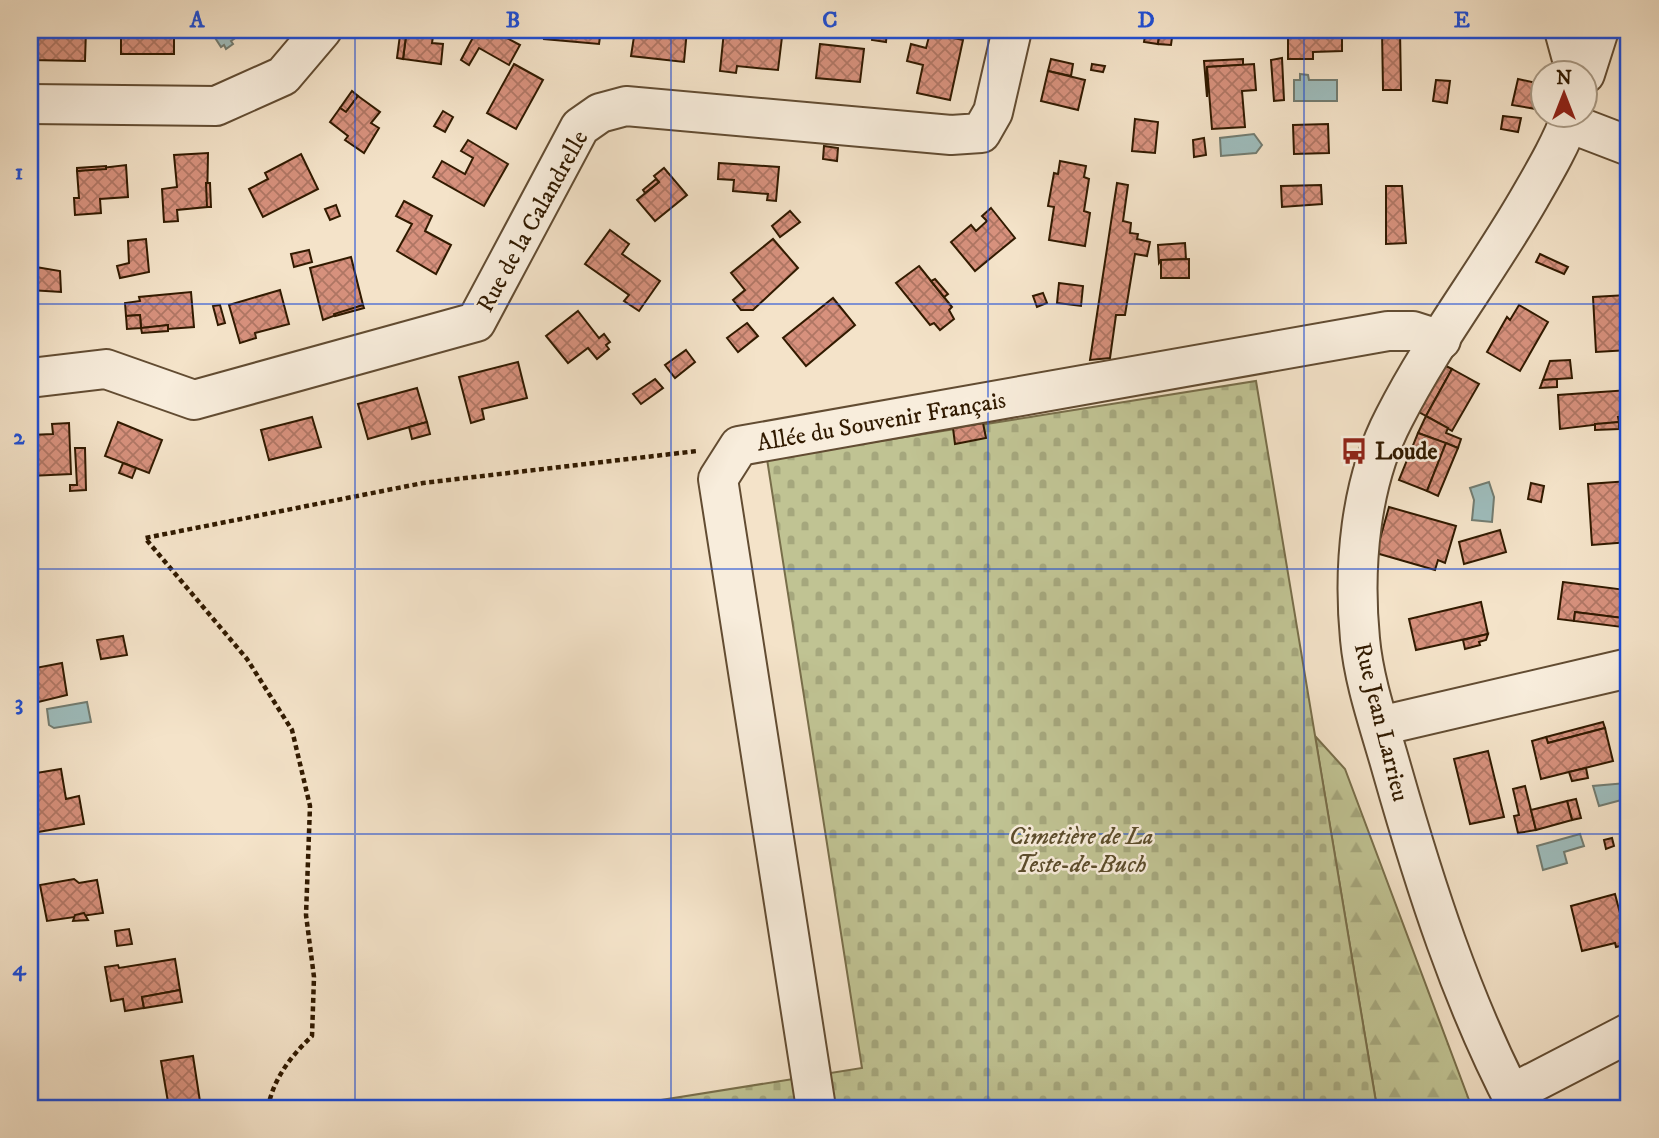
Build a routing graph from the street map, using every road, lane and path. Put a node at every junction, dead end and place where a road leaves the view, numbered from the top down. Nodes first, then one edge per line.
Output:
1 (322, 30) edge
2 (1012, 30) edge
3 (1564, 30) edge
4 (1599, 30) edge
5 (1572, 60) edge
6 (1589, 60) edge
7 (30, 104) edge
8 (1564, 130) edge
9 (1594, 130) edge
10 (1629, 146) edge
11 (1441, 340) junction
12 (30, 378) edge
13 (739, 446) junction
14 (1629, 668) edge
15 (1380, 726) junction
16 (1629, 1033) edge
17 (1514, 1101) edge
18 (268, 1108) edge
19 (816, 1108) edge

1 - 7 street
2 - 12 street, Rue de la Calandrelle
3 - 5 street
4 - 6 street
8 - 11 street, Rue Jean Larrieu
9 - 10 street
11 - 13 street, Allée du Souvenir Français
11 - 15 street, Rue Jean Larrieu
13 - 18 path
13 - 19 street, Allée du Souvenir Français
14 - 15 street
15 - 17 street, Rue Jean Larrieu
16 - 17 street

